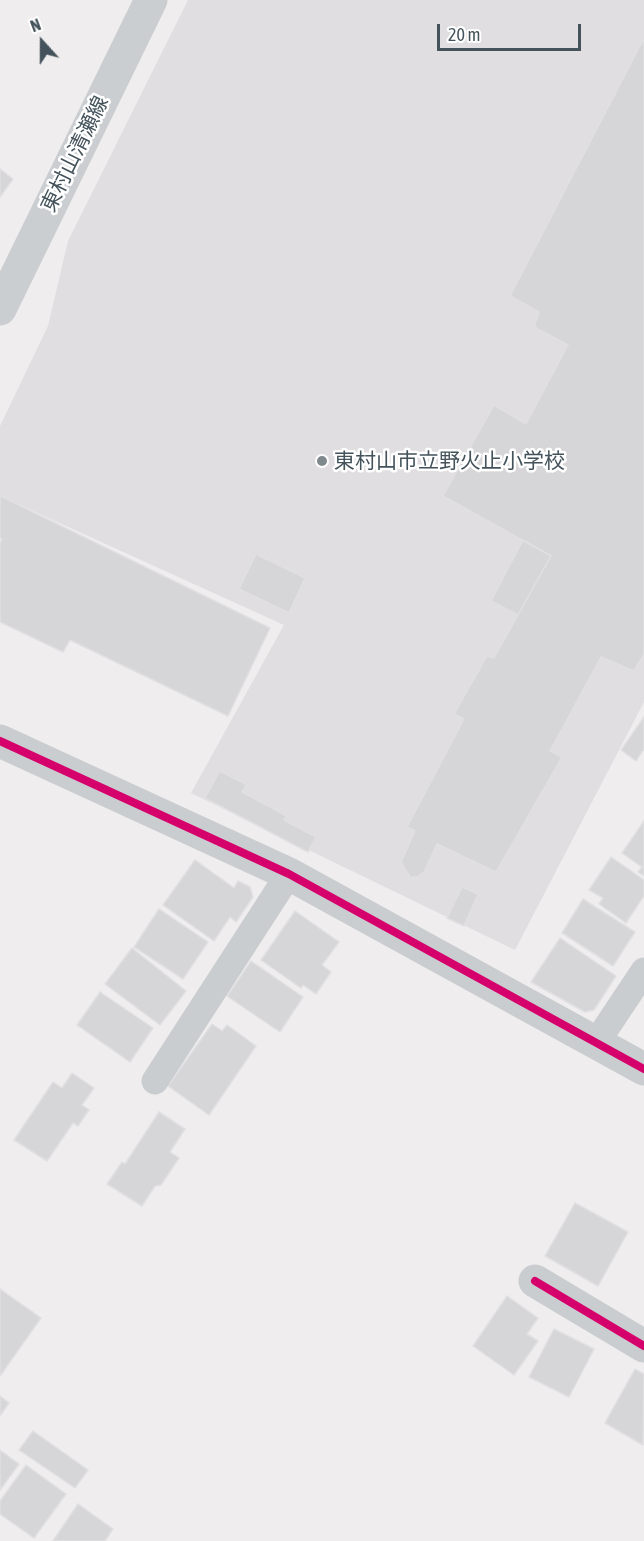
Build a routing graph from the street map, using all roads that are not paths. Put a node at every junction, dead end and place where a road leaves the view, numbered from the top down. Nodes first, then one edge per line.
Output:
1 (151, 0) edge
2 (0, 309) edge
3 (0, 741) edge
4 (289, 874) junction
5 (644, 971) edge
6 (596, 1043) junction
7 (644, 1069) edge
8 (155, 1081) dead end
9 (535, 1281) dead end
10 (644, 1346) edge

1 - 2 main road, 東村山清瀬線
3 - 4 street
4 - 6 street
4 - 8 lane
5 - 6 lane
6 - 7 street
9 - 10 street

